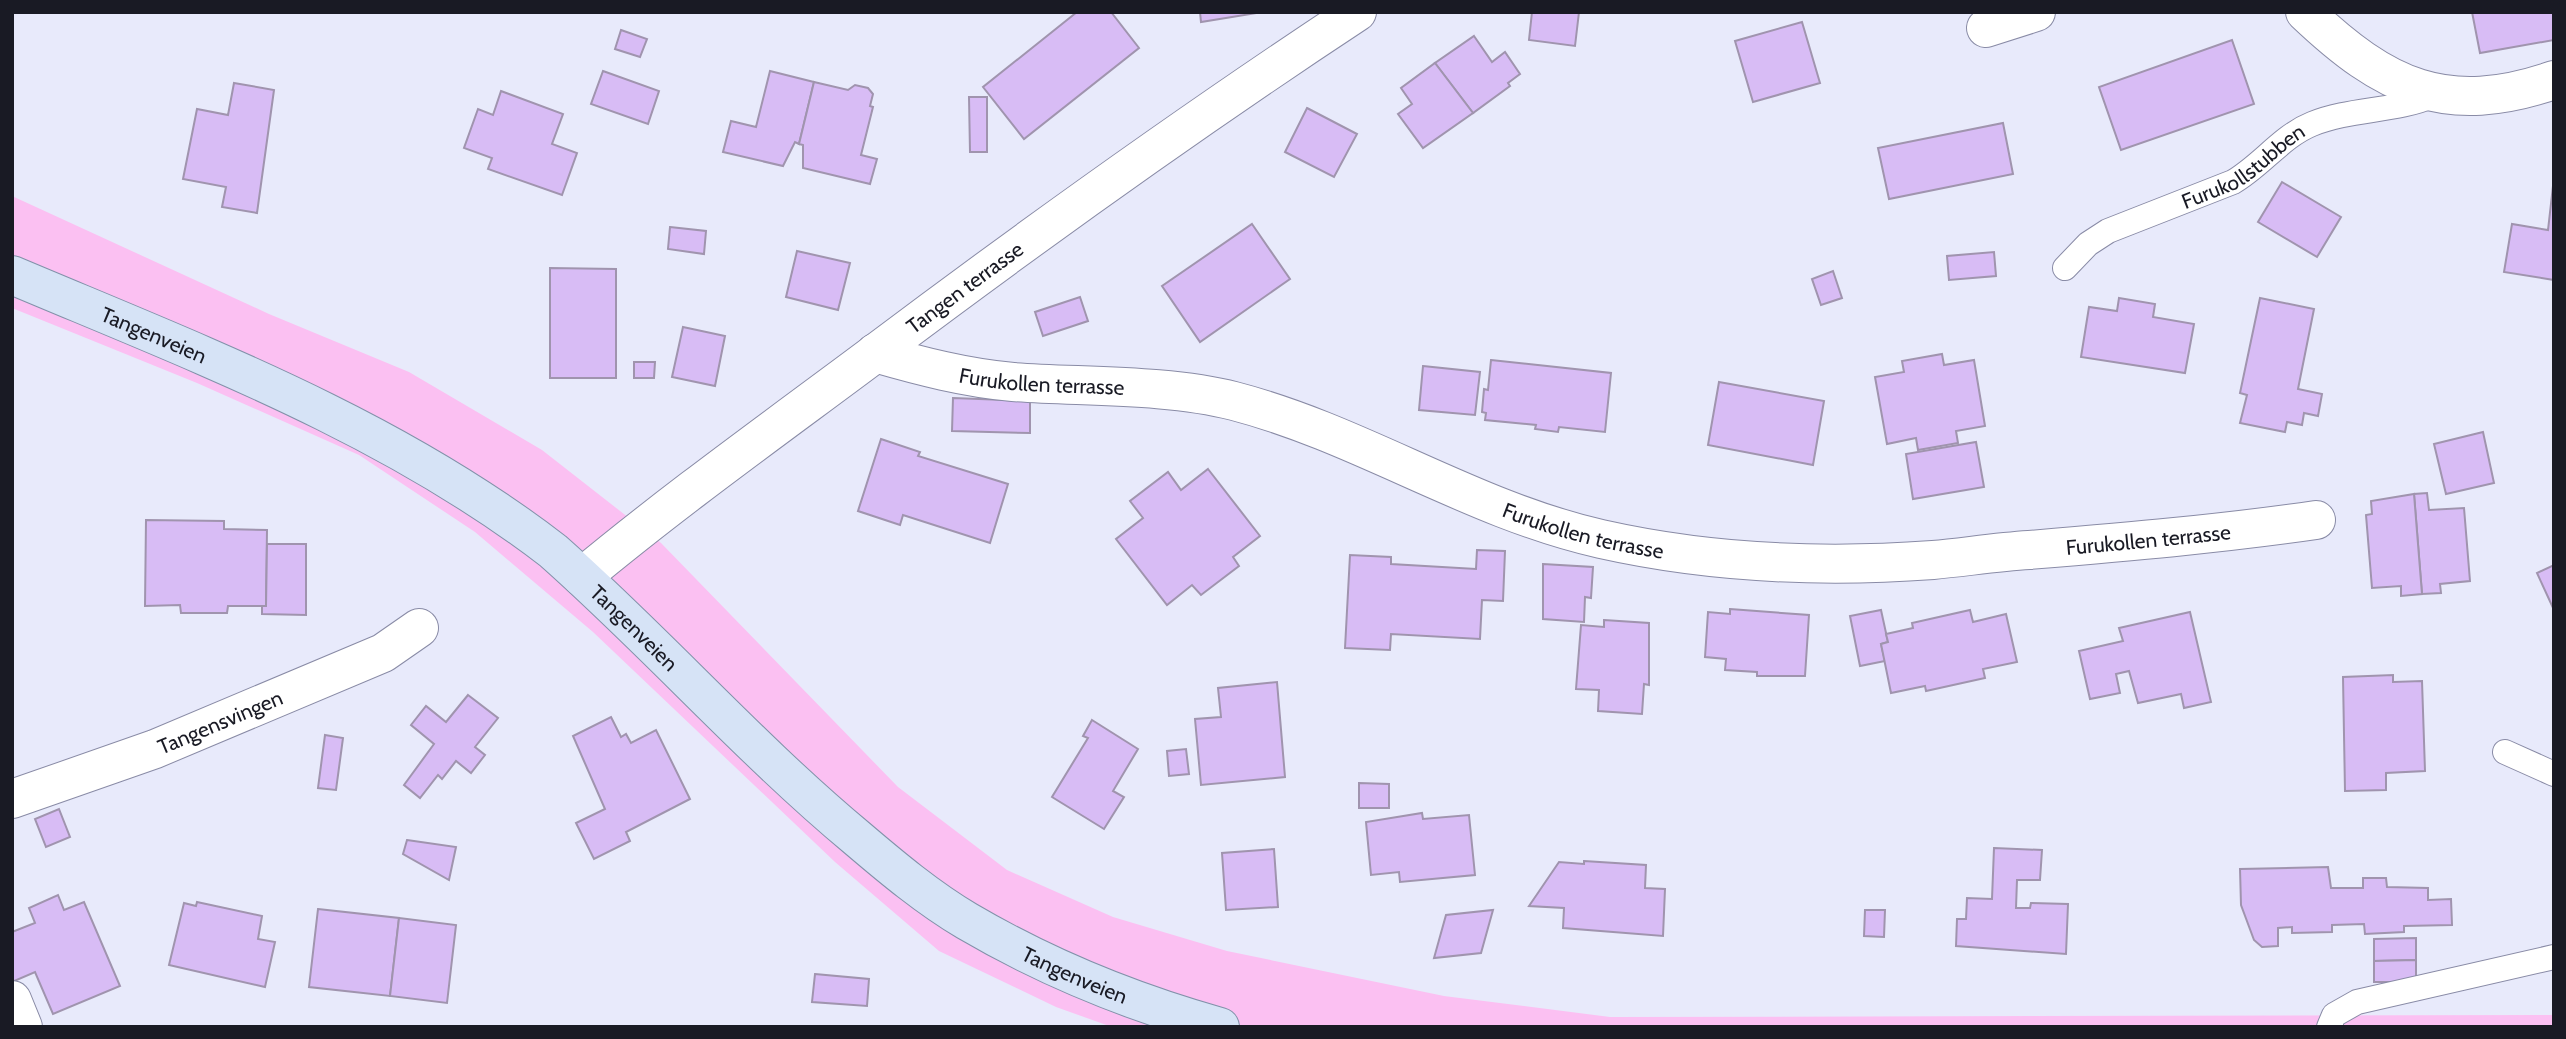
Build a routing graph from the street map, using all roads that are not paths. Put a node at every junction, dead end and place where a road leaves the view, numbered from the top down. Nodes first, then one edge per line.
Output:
1 (1357, 12) edge
2 (2036, 12) edge
3 (2305, 12) edge
4 (1986, 28) dead end
5 (2554, 80) edge
6 (2434, 95) junction
7 (2065, 268) dead end
8 (12, 275) edge
9 (875, 353) junction
10 (2316, 520) dead end
11 (582, 577) junction
12 (419, 628) dead end
13 (2505, 752) dead end
14 (2554, 774) edge
15 (12, 799) edge
16 (2554, 957) edge
17 (12, 999) edge
18 (23, 1027) edge
19 (1220, 1027) edge
20 (2329, 1027) edge

1 - 9 street, Tangen terrasse
2 - 4 street
3 - 6 street, Furukollstubben
5 - 6 street, Furukollstubben
6 - 7 lane, Furukollstubben
8 - 11 main road, Tangenveien
9 - 10 street, Furukollen terrasse
9 - 11 street, Tangen terrasse
11 - 19 main road, Tangenveien
12 - 15 street, Tangensvingen
13 - 14 lane
16 - 20 lane
17 - 18 street

